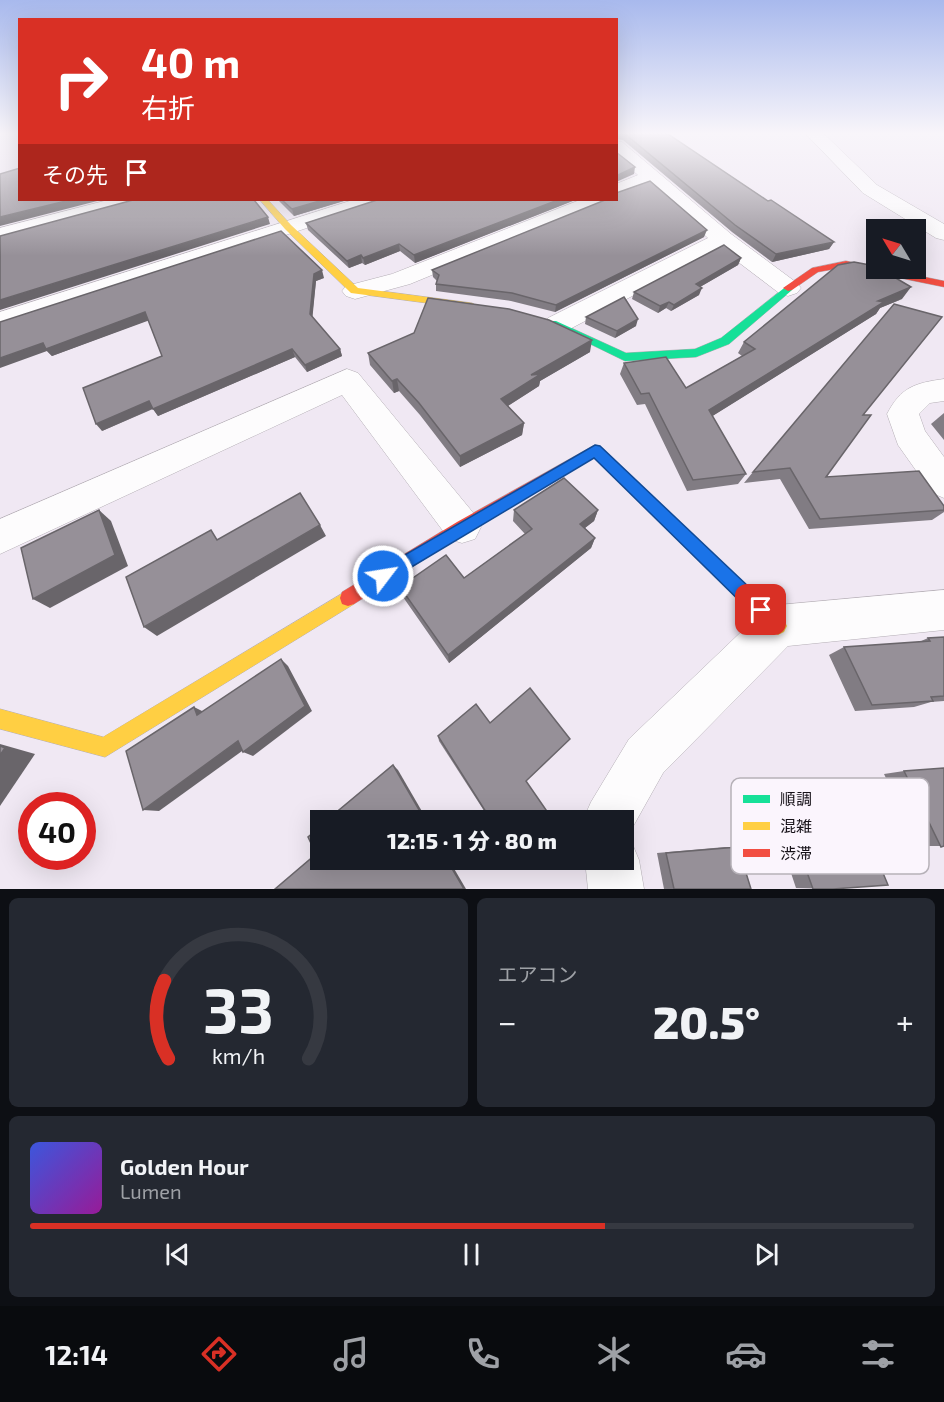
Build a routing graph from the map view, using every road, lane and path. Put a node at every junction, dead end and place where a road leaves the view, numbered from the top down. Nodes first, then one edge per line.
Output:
1 (647, 173) edge
2 (853, 173) edge
3 (651, 177) junction
4 (618, 191) edge
5 (126, 201) edge
6 (265, 201) edge
7 (369, 201) edge
8 (595, 201) edge
9 (288, 227) junction
10 (944, 233) edge
11 (0, 235) edge
12 (723, 239) junction
13 (944, 284) edge
14 (788, 288) junction
15 (356, 291) junction
16 (489, 308) edge
17 (0, 321) edge
18 (548, 322) joint
19 (944, 390) edge
20 (944, 483) edge
21 (462, 527) junction
22 (0, 537) edge
23 (944, 610) edge
24 (778, 626) junction
25 (0, 719) edge
26 (615, 810) edge
27 (613, 870) edge
28 (616, 889) edge

1 - 3 street
2 - 10 street
3 - 4 street
3 - 12 street
5 - 11 street
6 - 9 street
7 - 9 street
8 - 15 street
9 - 15 street
9 - 17 street
12 - 14 street
12 - 18 street
13 - 14 street
14 - 18 street
15 - 16 street
19 - 20 street
21 - 22 street
21 - 24 street
21 - 25 street
23 - 24 street
24 - 26 street
27 - 28 street

